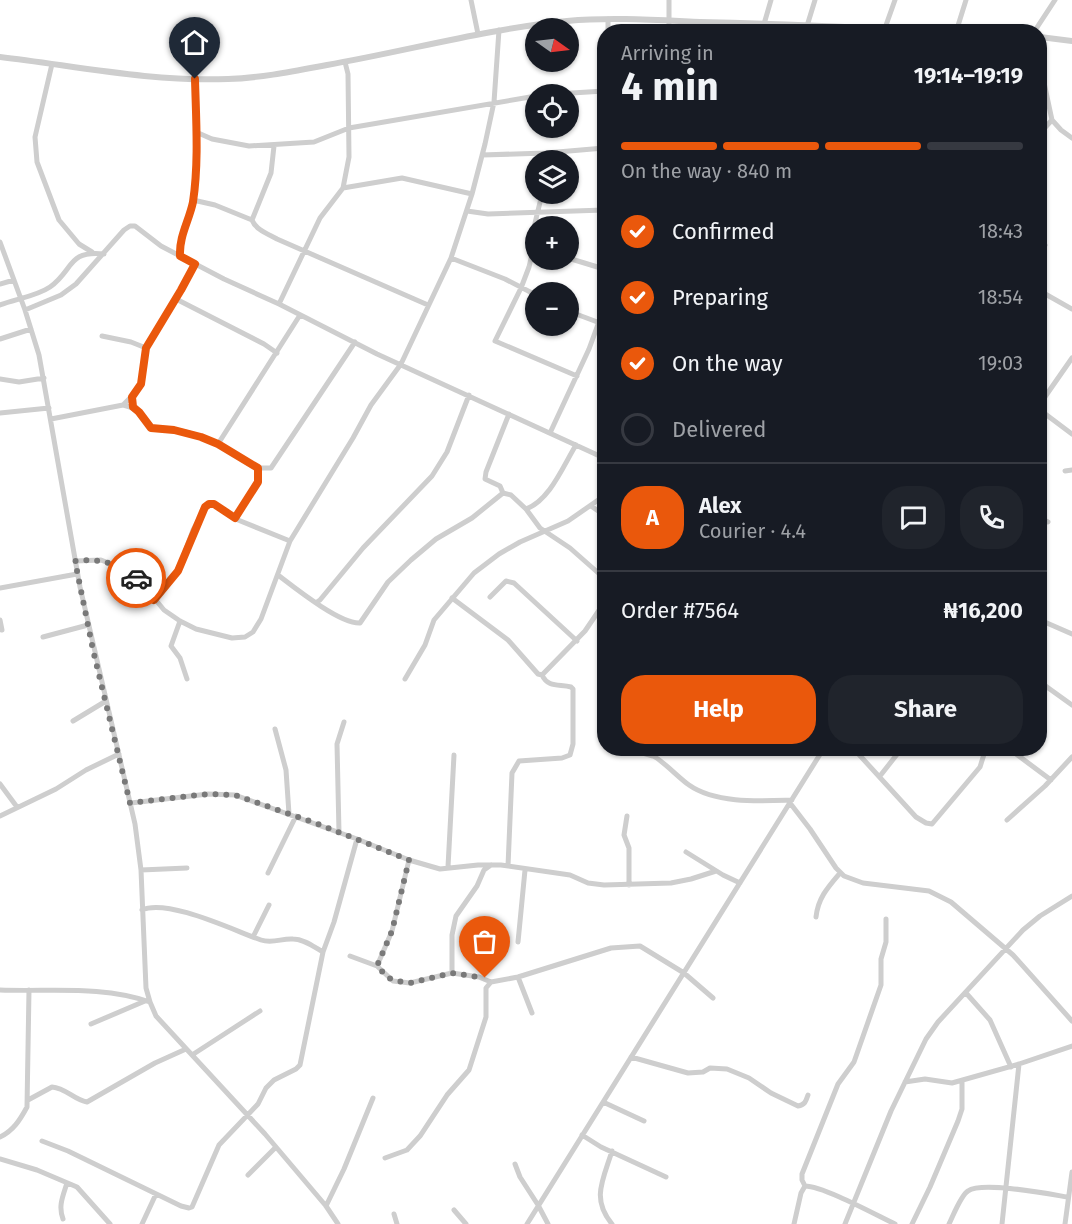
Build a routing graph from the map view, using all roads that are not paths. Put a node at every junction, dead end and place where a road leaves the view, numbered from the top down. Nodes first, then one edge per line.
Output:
1 (471, 0) edge
2 (669, 0) edge
3 (771, 0) edge
4 (815, 0) edge
5 (895, 0) edge
6 (966, 0) edge
7 (1054, 0) edge
8 (608, 19) junction
9 (668, 21) junction
10 (608, 24) edge
11 (668, 24) edge
12 (764, 24) joint
13 (812, 24) edge
14 (886, 24) edge
15 (958, 24) edge
16 (1039, 24) edge
17 (499, 30) junction
18 (478, 34) junction
19 (1047, 38) edge
20 (1072, 41) edge
21 (0, 57) edge
22 (345, 62) junction
23 (52, 64) junction
24 (195, 79) junction
25 (597, 91) edge
26 (579, 92) edge
27 (1047, 97) edge
28 (525, 98) edge
29 (494, 102) junction
30 (1052, 120) junction
31 (1047, 125) edge
32 (349, 129) junction
33 (196, 132) junction
34 (1072, 138) edge
35 (212, 139) junction
36 (196, 142) junction
37 (274, 146) junction
38 (597, 149) edge
39 (579, 150) edge
40 (525, 154) edge
41 (482, 155) junction
42 (343, 188) junction
43 (472, 194) junction
44 (193, 200) junction
45 (540, 204) edge
46 (597, 210) edge
47 (467, 211) junction
48 (539, 211) junction
49 (537, 216) edge
50 (252, 220) junction
51 (0, 242) edge
52 (179, 243) junction
53 (79, 244) junction
54 (170, 251) junction
55 (304, 251) junction
56 (92, 252) junction
57 (104, 254) junction
58 (80, 255) junction
59 (180, 256) junction
60 (451, 258) junction
61 (579, 261) edge
62 (195, 264) junction
63 (597, 267) edge
64 (527, 270) edge
65 (14, 280) junction
66 (0, 284) edge
67 (521, 288) junction
68 (525, 290) edge
69 (1047, 295) edge
70 (21, 298) junction
71 (176, 299) junction
72 (0, 304) edge
73 (279, 304) junction
74 (428, 305) junction
75 (1072, 309) edge
76 (25, 310) junction
77 (300, 315) junction
78 (579, 315) edge
79 (597, 322) edge
80 (31, 330) junction
81 (597, 330) edge
82 (102, 336) dead end
83 (0, 339) edge
84 (354, 342) junction
85 (146, 348) junction
86 (277, 353) junction
87 (1072, 358) edge
88 (401, 364) junction
89 (577, 376) junction
90 (0, 378) edge
91 (44, 378) junction
92 (1047, 394) edge
93 (469, 395) junction
94 (132, 397) junction
95 (123, 405) junction
96 (133, 407) junction
97 (49, 408) junction
98 (0, 413) edge
99 (509, 414) junction
100 (1047, 415) edge
101 (51, 419) junction
102 (550, 433) junction
103 (1072, 434) edge
104 (218, 444) junction
105 (576, 445) junction
106 (597, 455) edge
107 (258, 468) junction
108 (503, 493) junction
109 (597, 501) edge
110 (591, 506) junction
111 (526, 509) junction
112 (597, 510) edge
113 (235, 518) junction
114 (544, 531) junction
115 (290, 541) junction
116 (75, 561) junction
117 (597, 573) edge
118 (77, 574) junction
119 (278, 575) junction
120 (0, 588) edge
121 (490, 597) dead end
122 (452, 598) junction
123 (154, 600) junction
124 (317, 602) junction
125 (597, 613) edge
126 (0, 620) edge
127 (180, 621) junction
128 (1047, 623) edge
129 (88, 625) junction
130 (2, 630) dead end
131 (1071, 633) edge
132 (43, 637) dead end
133 (577, 640) junction
134 (542, 675) junction
135 (187, 679) dead end
136 (405, 679) dead end
137 (1047, 687) edge
138 (106, 701) junction
139 (1072, 705) edge
140 (73, 721) dead end
141 (344, 722) dead end
142 (275, 729) dead end
143 (119, 754) junction
144 (454, 755) dead end
145 (644, 756) edge
146 (653, 756) joint
147 (819, 756) edge
148 (861, 756) edge
149 (896, 756) edge
150 (983, 756) edge
151 (1018, 756) edge
152 (1072, 757) edge
153 (880, 776) junction
154 (1050, 780) junction
155 (0, 783) edge
156 (791, 801) junction
157 (130, 803) junction
158 (17, 807) junction
159 (289, 814) junction
160 (0, 816) edge
161 (296, 816) junction
162 (627, 816) dead end
163 (1007, 820) dead end
164 (339, 832) junction
165 (357, 839) junction
166 (686, 852) dead end
167 (409, 860) junction
168 (490, 865) junction
169 (508, 866) junction
170 (448, 867) junction
171 (188, 868) dead end
172 (141, 870) junction
173 (525, 870) junction
174 (716, 871) junction
175 (268, 873) dead end
176 (840, 873) junction
177 (740, 883) junction
178 (629, 885) junction
179 (1072, 896) edge
180 (269, 904) dead end
181 (142, 910) junction
182 (816, 917) dead end
183 (886, 919) dead end
184 (253, 937) junction
185 (518, 942) dead end
186 (1005, 948) junction
187 (323, 952) junction
188 (351, 956) dead end
189 (377, 966) junction
190 (452, 973) junction
191 (684, 973) junction
192 (518, 977) junction
193 (491, 982) junction
194 (0, 990) edge
195 (29, 990) junction
196 (966, 993) junction
197 (713, 998) dead end
198 (147, 1001) junction
199 (260, 1011) dead end
200 (532, 1013) dead end
201 (1072, 1021) edge
202 (91, 1024) dead end
203 (1072, 1046) edge
204 (186, 1049) junction
205 (192, 1055) junction
206 (631, 1058) junction
207 (1019, 1064) junction
208 (1011, 1066) junction
209 (962, 1080) junction
210 (905, 1082) junction
211 (808, 1095) dead end
212 (373, 1098) dead end
213 (28, 1100) junction
214 (603, 1102) junction
215 (248, 1114) junction
216 (644, 1121) dead end
217 (582, 1135) junction
218 (0, 1137) edge
219 (42, 1141) dead end
220 (276, 1147) junction
221 (612, 1151) junction
222 (385, 1158) dead end
223 (0, 1159) edge
224 (514, 1164) dead end
225 (1072, 1172) edge
226 (248, 1175) dead end
227 (666, 1177) dead end
228 (67, 1183) junction
229 (806, 1186) junction
230 (1005, 1187) junction
231 (156, 1194) junction
232 (1067, 1197) junction
233 (538, 1204) junction
234 (853, 1204) junction
235 (326, 1206) junction
236 (454, 1210) dead end
237 (394, 1214) dead end
238 (63, 1219) dead end
239 (102, 1222) edge
240 (110, 1224) edge
241 (142, 1224) edge
242 (338, 1224) edge
243 (397, 1224) edge
244 (466, 1224) edge
245 (527, 1224) edge
246 (548, 1224) edge
247 (612, 1224) edge
248 (794, 1224) edge
249 (845, 1224) edge
250 (895, 1224) edge
251 (912, 1224) edge
252 (949, 1224) edge
253 (1002, 1224) edge
254 (1065, 1224) edge

1 - 18 street
2 - 9 street
3 - 12 street
4 - 13 street
5 - 14 street
6 - 15 street
7 - 16 street
8 - 9 street
8 - 10 street
8 - 17 street
9 - 11 street
9 - 12 street
17 - 18 street
17 - 29 street
18 - 22 street
19 - 20 street
21 - 23 street
22 - 24 street
22 - 32 street
23 - 24 street
23 - 53 street
24 - 33 street
25 - 26 street
27 - 30 street
28 - 29 street
29 - 32 street
29 - 41 street
30 - 31 street
30 - 34 street
32 - 37 street
32 - 42 street
33 - 35 street
33 - 36 street
35 - 36 street
35 - 37 street
36 - 44 street
37 - 50 street
38 - 39 street
40 - 41 street
41 - 43 street
42 - 43 street
42 - 55 street
43 - 47 street
44 - 50 street
44 - 52 street
45 - 48 street
46 - 48 street
47 - 48 street
47 - 60 street
48 - 49 street
50 - 55 street
51 - 65 street
52 - 54 street
52 - 59 street
53 - 56 street
53 - 58 street
54 - 57 street
54 - 59 street
55 - 73 street
55 - 74 street
56 - 57 street
56 - 58 street
57 - 76 street
58 - 70 street
59 - 62 street
60 - 67 street
60 - 74 street
61 - 63 street
62 - 71 street
62 - 73 street
64 - 67 street
65 - 66 street
65 - 70 street
67 - 68 street
67 - 89 street
69 - 75 street
70 - 72 street
70 - 76 street
71 - 85 street
71 - 86 street
73 - 77 street
74 - 88 street
76 - 80 street
77 - 84 street
77 - 86 street
78 - 79 street
80 - 83 street
80 - 91 street
81 - 89 street
82 - 85 street
84 - 88 street
84 - 107 street
85 - 94 street
86 - 104 street
87 - 92 street
88 - 93 street
88 - 115 street
89 - 102 street
90 - 91 street
91 - 97 street
93 - 99 street
93 - 124 street
94 - 95 street
94 - 96 street
95 - 96 street
95 - 101 street
96 - 104 street
97 - 98 street
97 - 101 street
99 - 102 street
99 - 108 street
100 - 103 street
101 - 116 street
102 - 105 street
104 - 107 street
105 - 106 street
105 - 111 street
107 - 113 street
108 - 111 street
108 - 124 street
109 - 110 street
110 - 112 street
110 - 114 street
111 - 114 street
113 - 115 street
113 - 123 street
114 - 117 street
114 - 122 street
115 - 119 street
116 - 118 street
116 - 123 street
118 - 120 street
118 - 129 street
119 - 124 street
119 - 127 street
121 - 133 street
122 - 134 street
122 - 136 street
123 - 127 street
125 - 133 street
126 - 130 street
127 - 135 street
128 - 131 street
129 - 132 street
129 - 138 street
133 - 134 street
134 - 169 street
137 - 139 street
138 - 140 street
138 - 143 street
141 - 164 street
142 - 159 street
143 - 157 street
143 - 158 street
144 - 170 street
145 - 146 street
146 - 156 street
147 - 156 street
148 - 153 street
149 - 153 street
150 - 153 street
151 - 154 street
152 - 154 street
154 - 163 street
155 - 158 street
156 - 176 street
156 - 177 street
157 - 159 street
157 - 172 street
158 - 160 street
159 - 161 street
161 - 164 street
161 - 175 street
162 - 178 street
164 - 165 street
165 - 167 street
165 - 187 street
166 - 174 street
167 - 170 street
167 - 189 street
168 - 169 street
168 - 170 street
168 - 190 street
169 - 173 street
171 - 172 street
172 - 181 street
173 - 178 street
173 - 185 street
174 - 177 street
174 - 178 street
176 - 182 street
176 - 186 street
177 - 191 street
179 - 186 street
180 - 184 street
181 - 184 street
181 - 198 street
183 - 229 street
184 - 187 street
186 - 196 street
186 - 201 street
187 - 215 street
188 - 189 street
189 - 190 street
190 - 193 street
191 - 192 street
191 - 197 street
191 - 206 street
192 - 193 street
192 - 200 street
193 - 222 street
194 - 195 street
195 - 198 street
195 - 213 street
196 - 208 street
196 - 210 street
198 - 202 street
198 - 204 street
199 - 205 street
203 - 207 street
204 - 205 street
204 - 213 street
205 - 215 street
206 - 211 street
206 - 214 street
207 - 208 street
207 - 230 street
208 - 209 street
209 - 210 street
209 - 251 street
210 - 234 street
212 - 235 street
213 - 218 street
214 - 216 street
214 - 217 street
215 - 220 street
215 - 231 street
217 - 221 street
217 - 233 street
219 - 231 street
220 - 226 street
220 - 235 street
221 - 227 street
221 - 247 street
223 - 228 street
224 - 233 street
225 - 232 street
228 - 238 street
228 - 239 street
229 - 234 street
229 - 248 street
230 - 232 street
230 - 252 street
230 - 253 street
231 - 241 street
232 - 254 street
233 - 245 street
233 - 246 street
234 - 249 street
234 - 250 street
235 - 242 street
236 - 244 street
237 - 243 street
239 - 240 street

